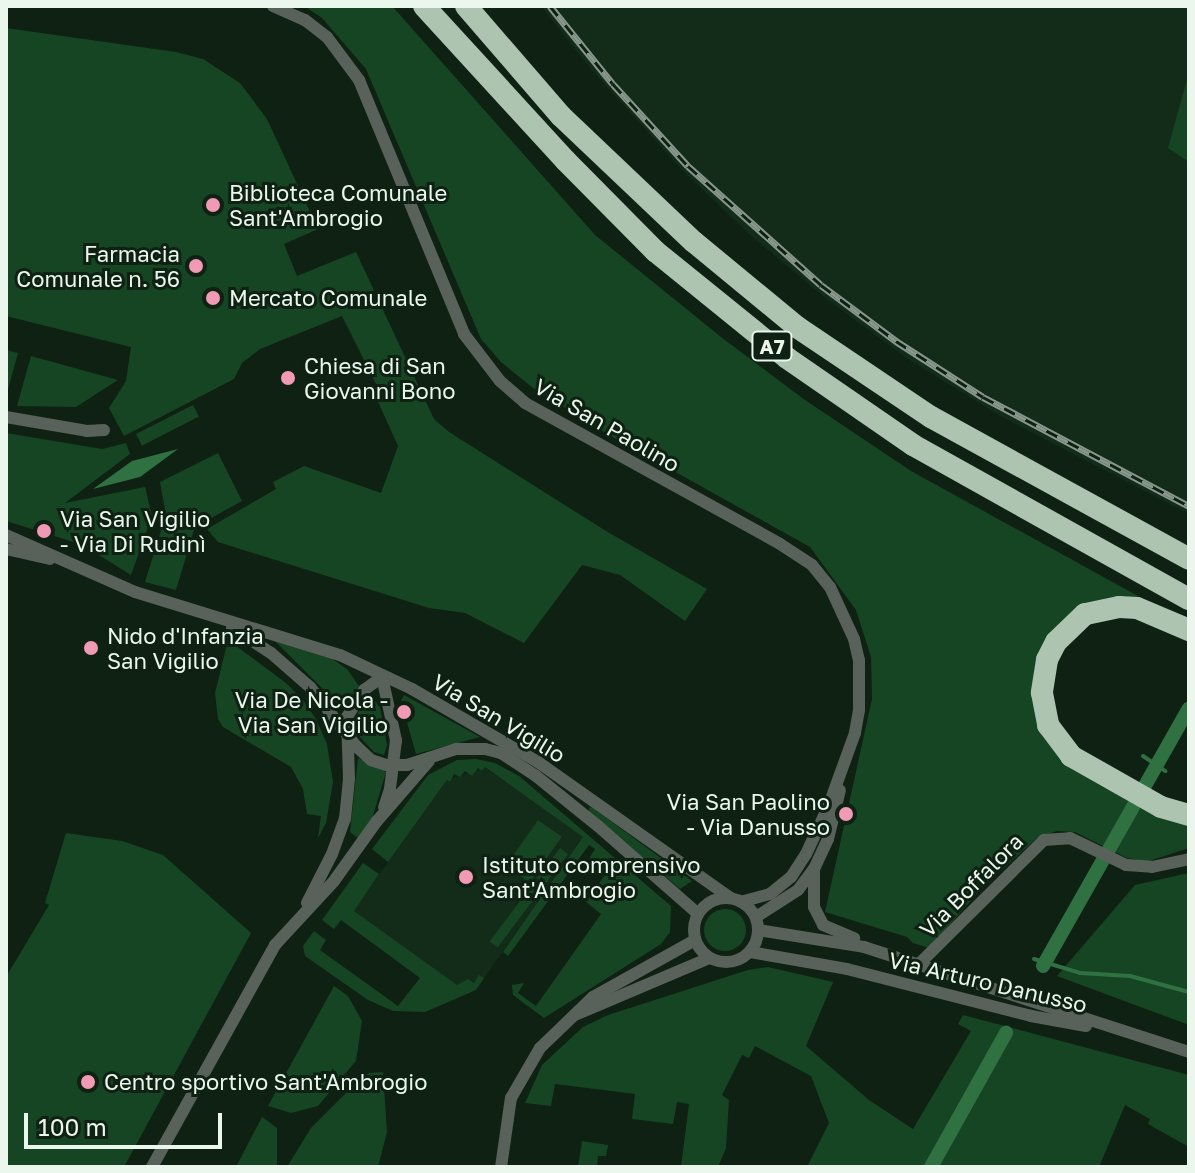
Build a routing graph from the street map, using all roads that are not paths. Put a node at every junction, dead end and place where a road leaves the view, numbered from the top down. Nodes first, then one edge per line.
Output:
1 (273, 6) edge
2 (424, 6) edge
3 (466, 6) edge
4 (6, 417) edge
5 (104, 430) dead end
6 (6, 535) edge
7 (6, 549) edge
8 (1189, 559) edge
9 (58, 560) junction
10 (1189, 599) edge
11 (222, 622) junction
12 (1189, 630) edge
13 (382, 677) junction
14 (346, 731) junction
15 (438, 755) junction
16 (395, 765) junction
17 (842, 772) junction
18 (1189, 815) edge
19 (377, 821) junction
20 (1189, 859) edge
21 (814, 869) junction
22 (736, 900) junction
23 (301, 913) junction
24 (698, 914) junction
25 (757, 924) junction
26 (695, 940) junction
27 (864, 947) junction
28 (750, 952) junction
29 (709, 958) junction
30 (920, 963) junction
31 (847, 969) junction
32 (572, 1016) junction
33 (1121, 1032) junction
34 (1189, 1052) edge
35 (152, 1167) edge
36 (501, 1167) edge

1 - 17 street, Via San Paolino
2 - 10 highway, A7
3 - 8 highway, A7
4 - 5 street
6 - 9 street, Via San Vigilio
7 - 9 street, Via San Vigilio
9 - 11 street, Via San Vigilio
11 - 13 street, Via San Vigilio
11 - 14 street, Via San Vigilio
12 - 18 highway
13 - 14 street
13 - 16 street
13 - 22 street, Via San Vigilio
14 - 16 street, Via San Vigilio
14 - 23 street
15 - 16 street, Via San Vigilio
15 - 19 street
15 - 24 street, Via San Vigilio
16 - 19 street
17 - 21 street, Via San Paolino
17 - 22 street, Via San Paolino
19 - 23 street
20 - 30 street, Via Boffalora
21 - 25 street, Via San Paolino
21 - 27 street
22 - 24 street
22 - 25 street
23 - 35 street
24 - 26 street
25 - 27 street, Via Arturo Danusso
25 - 28 street
26 - 29 street
26 - 32 street
27 - 30 street, Via Arturo Danusso
27 - 31 street, Via Arturo Danusso
28 - 29 street
28 - 31 street, Via Arturo Danusso
29 - 32 street
30 - 33 street, Via Arturo Danusso
31 - 33 street, Via Arturo Danusso
32 - 36 street
33 - 34 street, Via Arturo Danusso

